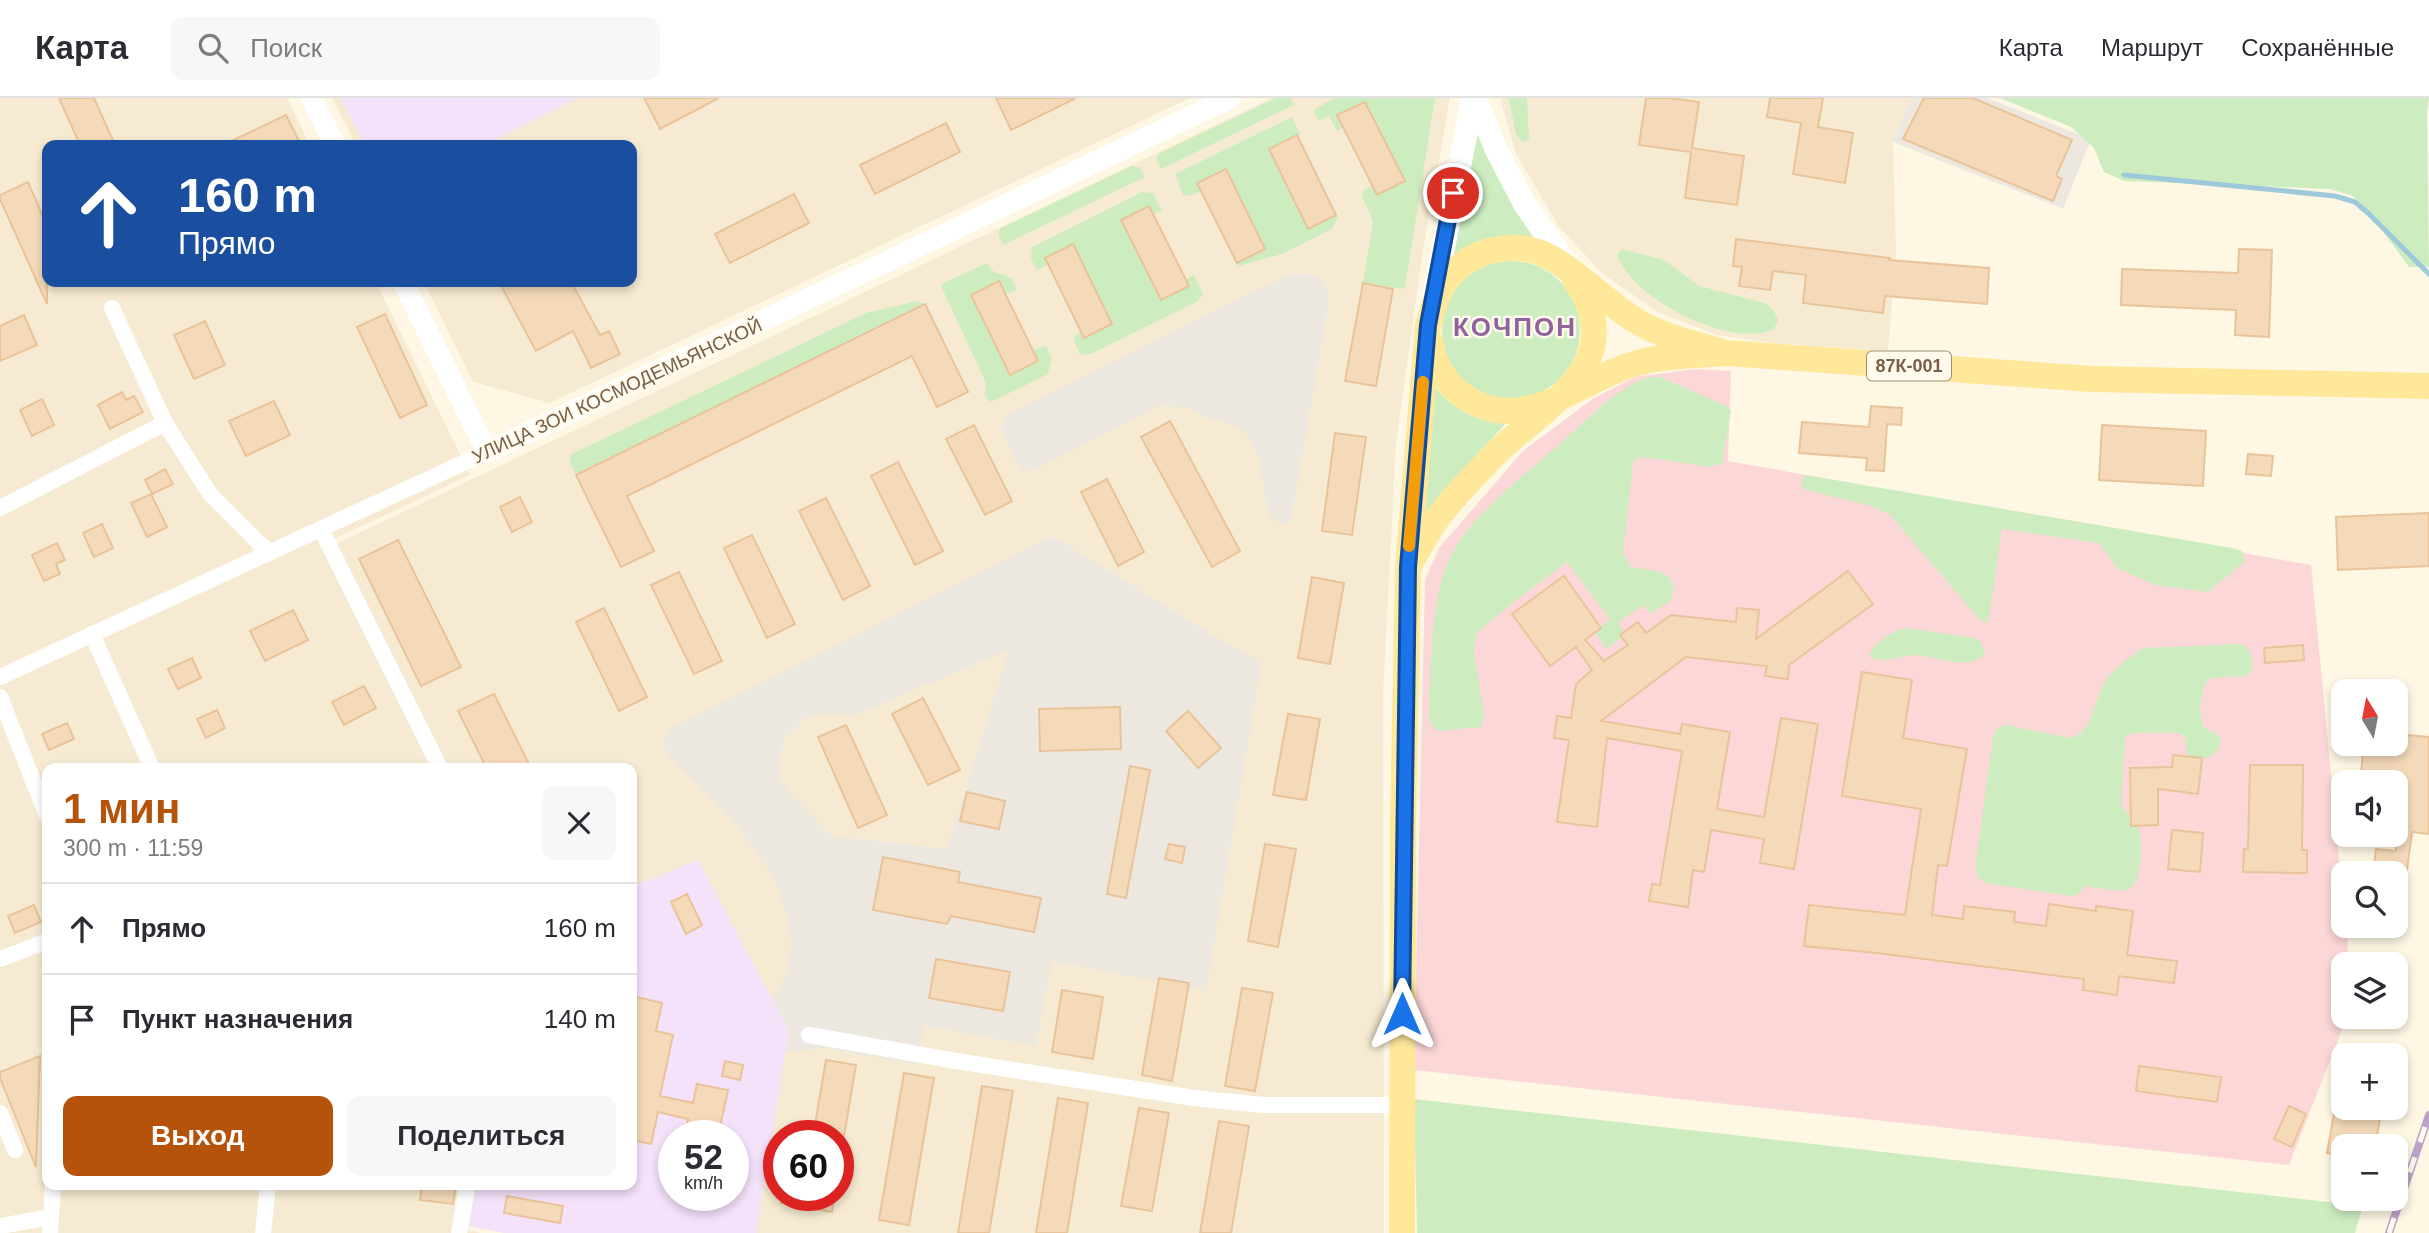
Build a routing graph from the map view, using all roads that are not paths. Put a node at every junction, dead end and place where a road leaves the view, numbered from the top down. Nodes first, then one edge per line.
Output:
1 (311, 98) edge
2 (1474, 98) edge
3 (1218, 101) edge
4 (332, 140) edge
5 (1570, 271) junction
6 (405, 287) edge
7 (112, 308) dead end
8 (1428, 325) junction
9 (1726, 353) junction
10 (2429, 386) edge
11 (1564, 394) junction
12 (165, 423) junction
13 (487, 452) junction
14 (0, 508) edge
15 (321, 529) junction
16 (269, 552) junction
17 (1408, 567) junction
18 (92, 634) junction
19 (0, 677) edge
20 (0, 697) edge
21 (150, 763) edge
22 (438, 763) edge
23 (42, 803) edge
24 (42, 943) edge
25 (0, 959) edge
26 (809, 1035) dead end
27 (1401, 1105) junction
28 (0, 1113) edge
29 (15, 1150) dead end
30 (53, 1190) edge
31 (267, 1190) edge
32 (466, 1190) edge
33 (50, 1225) edge
34 (0, 1226) edge
35 (263, 1233) edge
36 (459, 1233) edge
37 (1402, 1233) edge

1 - 4 street
2 - 5 main road
2 - 8 main road
3 - 13 street, УЛИЦА ЗОИ КОСМОДЕМЬЯНСКОЙ
5 - 8 main road, 87К-001
5 - 9 main road, 87К-001
5 - 11 main road, 87К-001
6 - 13 street
7 - 12 street
8 - 11 main road, 87К-001
8 - 17 main road, 87К-001
9 - 10 main road, 87К-001
9 - 11 main road, 87К-001
11 - 17 main road, 87К-001
12 - 14 street
12 - 16 street
13 - 15 street, УЛИЦА ЗОИ КОСМОДЕМЬЯНСКОЙ
15 - 16 street, УЛИЦА ЗОИ КОСМОДЕМЬЯНСКОЙ
15 - 22 street
16 - 18 street, УЛИЦА ЗОИ КОСМОДЕМЬЯНСКОЙ
17 - 27 main road, 87К-001
18 - 19 street, УЛИЦА ЗОИ КОСМОДЕМЬЯНСКОЙ
18 - 21 street
20 - 23 street
24 - 25 street
26 - 27 street
27 - 37 main road, 87К-001
28 - 29 street
30 - 33 street
31 - 35 street
32 - 36 street
33 - 34 street

